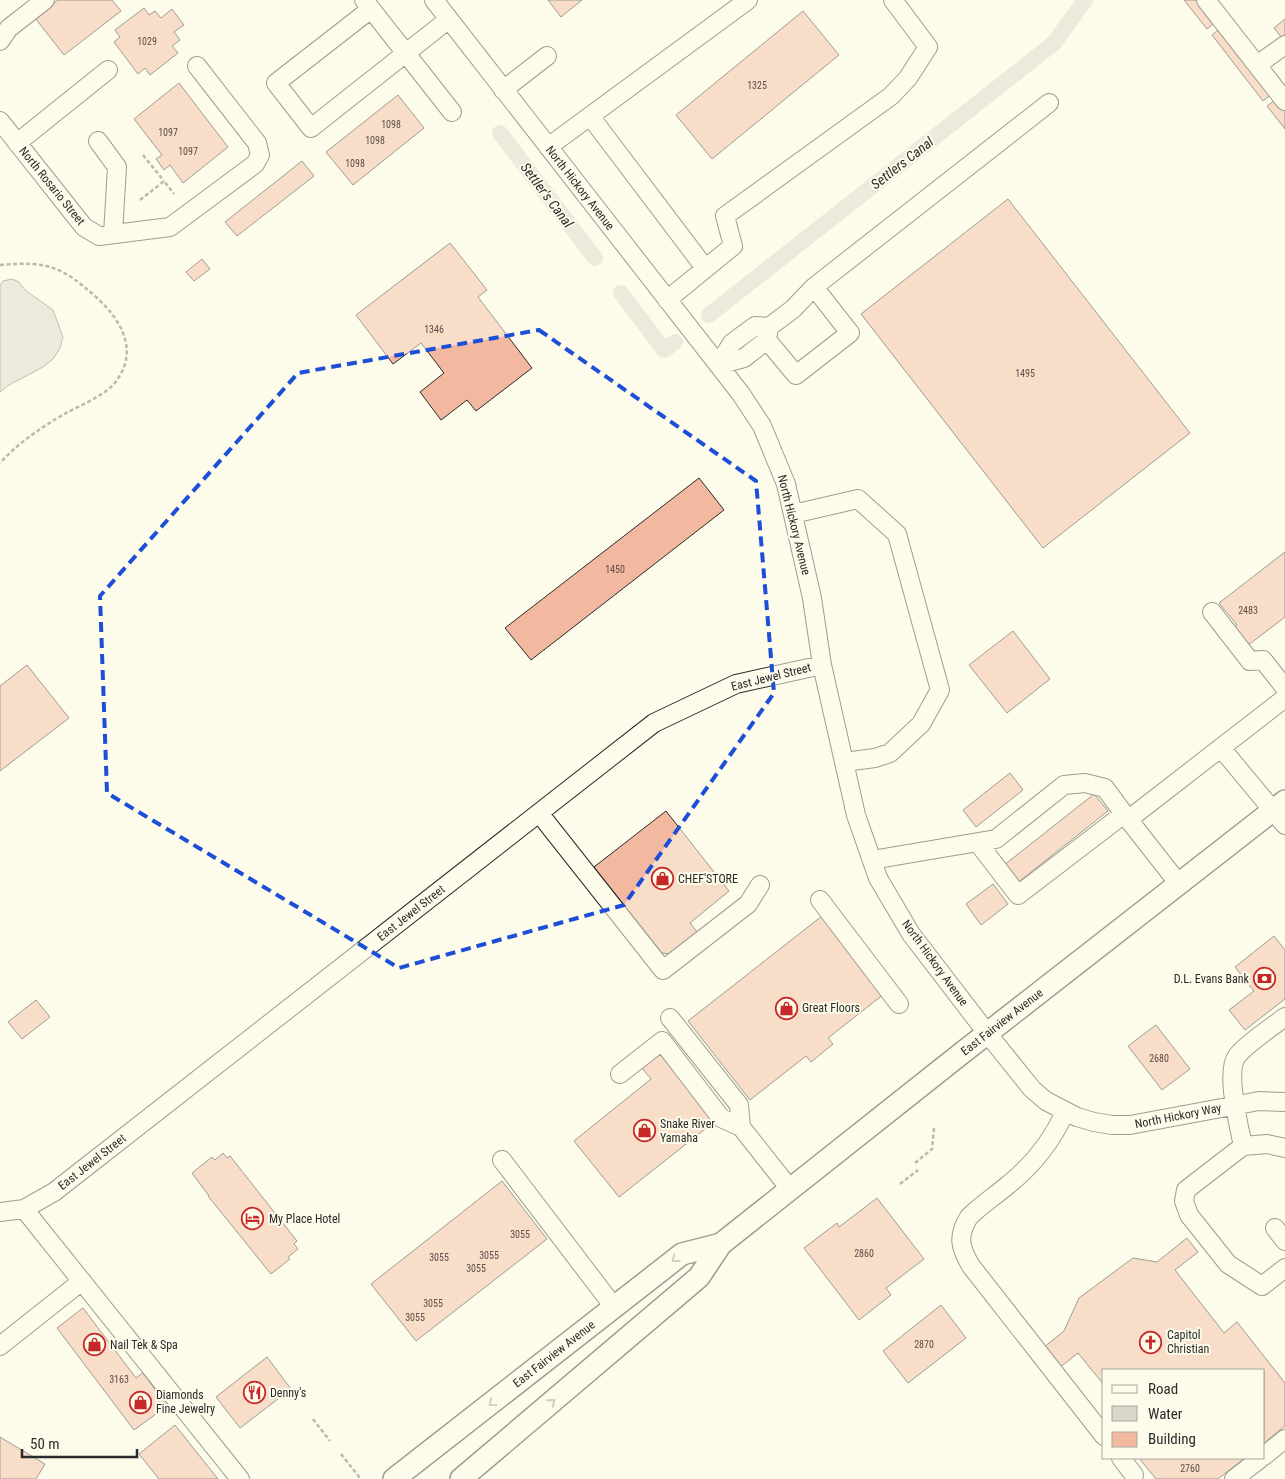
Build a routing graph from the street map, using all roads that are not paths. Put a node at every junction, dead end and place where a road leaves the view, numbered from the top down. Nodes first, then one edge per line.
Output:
1 (45, 0) edge
2 (434, 0) edge
3 (748, 0) edge
4 (893, 0) edge
5 (1206, 0) edge
6 (367, 4) edge
7 (449, 19) junction
8 (0, 41) edge
9 (1285, 45) edge
10 (406, 54) junction
11 (547, 56) dead end
12 (197, 66) dead end
13 (1257, 66) junction
14 (108, 70) dead end
15 (503, 90) junction
16 (1285, 101) edge
17 (1049, 103) dead end
18 (452, 112) dead end
19 (590, 116) junction
20 (0, 121) edge
21 (98, 141) dead end
22 (17, 143) junction
23 (548, 146) junction
24 (113, 234) junction
25 (705, 268) junction
26 (814, 287) junction
27 (667, 300) junction
28 (768, 333) junction
29 (718, 365) junction
30 (793, 514) junction
31 (1212, 612) dead end
32 (822, 665) junction
33 (1285, 688) edge
34 (1285, 698) edge
35 (1221, 748) junction
36 (844, 762) junction
37 (1281, 812) edge
38 (539, 813) junction
39 (1127, 816) junction
40 (978, 843) junction
41 (872, 860) junction
42 (760, 884) dead end
43 (1179, 884) junction
44 (820, 900) dead end
45 (899, 1004) dead end
46 (1285, 1017) edge
47 (670, 1018) dead end
48 (987, 1033) junction
49 (620, 1074) dead end
50 (1285, 1102) edge
51 (1235, 1104) junction
52 (1065, 1112) junction
53 (742, 1127) junction
54 (1243, 1146) junction
55 (1285, 1148) edge
56 (502, 1160) dead end
57 (790, 1189) junction
58 (24, 1209) junction
59 (0, 1212) edge
60 (721, 1244) junction
61 (1285, 1268) edge
62 (82, 1281) junction
63 (614, 1307) junction
64 (0, 1346) edge
65 (1102, 1433) edge
66 (1285, 1439) edge
67 (1265, 1455) edge
68 (1122, 1459) edge
69 (1259, 1459) edge
70 (1134, 1475) dead end
71 (240, 1479) edge
72 (394, 1479) edge
73 (461, 1479) edge
74 (1234, 1479) edge

1 - 8 street
2 - 7 street, North Hickory Avenue
3 - 19 street
4 - 25 street
5 - 13 street
6 - 10 street
6 - 10 street
7 - 10 street
7 - 15 street, North Hickory Avenue
9 - 13 street
10 - 18 street
11 - 15 street
12 - 24 street, North Rosario Street
13 - 16 street
14 - 22 street
15 - 23 street, North Hickory Avenue
17 - 26 street
19 - 23 street
19 - 25 street
20 - 22 street, North Rosario Street
21 - 24 street
22 - 24 street, North Rosario Street
23 - 27 street, North Hickory Avenue
25 - 27 street
26 - 28 street
26 - 28 street
27 - 29 street, North Hickory Avenue
28 - 29 street
29 - 30 street, North Hickory Avenue
30 - 32 street, North Hickory Avenue
30 - 36 street
31 - 33 street
32 - 36 street, North Hickory Avenue
32 - 38 street, East Jewel Street
34 - 35 street
35 - 37 street
35 - 39 street
36 - 41 street, North Hickory Avenue
37 - 43 main road, East Fairview Avenue
38 - 42 street
38 - 58 street, East Jewel Street
39 - 40 street
39 - 40 street
39 - 43 street
40 - 41 street
41 - 48 street, North Hickory Avenue
43 - 48 main road, East Fairview Avenue
44 - 45 street
46 - 51 street
47 - 53 street
48 - 52 street, North Hickory Way
48 - 57 main road, East Fairview Avenue
49 - 53 street
50 - 51 street, North Hickory Way
51 - 52 street, North Hickory Way
51 - 54 street
52 - 65 street
53 - 57 street
54 - 55 street
54 - 61 street
56 - 63 street
57 - 60 main road, East Fairview Avenue
58 - 59 street
58 - 62 street
60 -> 63 main road, East Fairview Avenue
73 -> 60 main road, East Fairview Avenue
62 - 64 street
62 - 71 street
63 -> 72 main road, East Fairview Avenue
66 - 67 street
68 - 70 street
69 - 74 street

